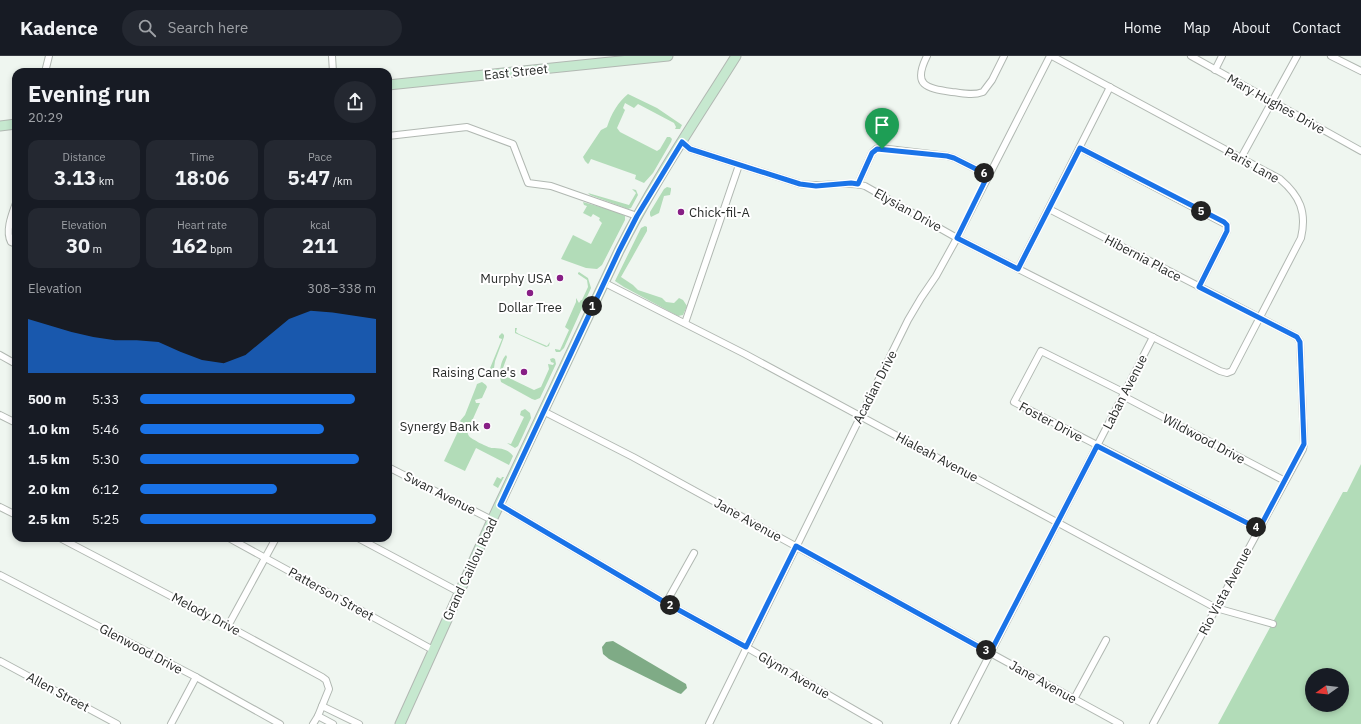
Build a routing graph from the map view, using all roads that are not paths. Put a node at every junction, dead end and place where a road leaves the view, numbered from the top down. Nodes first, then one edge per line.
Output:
1 (49, 56) edge
2 (332, 56) edge
3 (668, 56) edge
4 (736, 56) edge
5 (927, 56) edge
6 (1004, 56) edge
7 (1051, 56) edge
8 (1191, 56) edge
9 (1222, 56) edge
10 (1297, 56) edge
11 (1331, 56) edge
12 (46, 68) edge
13 (334, 68) edge
14 (1215, 70) junction
15 (1361, 71) edge
16 (392, 85) edge
17 (1110, 87) junction
18 (1272, 102) junction
19 (12, 124) edge
20 (0, 126) edge
21 (392, 136) edge
22 (682, 142) junction
23 (1080, 148) junction
24 (1361, 151) edge
25 (1241, 158) junction
26 (739, 165) junction
27 (988, 175) junction
28 (858, 184) junction
29 (1048, 209) junction
30 (12, 215) edge
31 (637, 216) junction
32 (957, 238) junction
33 (12, 242) edge
34 (1018, 269) junction
35 (603, 282) junction
36 (1199, 287) junction
37 (1260, 318) junction
38 (685, 323) junction
39 (1153, 337) junction
40 (0, 355) edge
41 (12, 362) edge
42 (1229, 373) joint
43 (1124, 395) junction
44 (1014, 402) joint
45 (543, 411) junction
46 (1303, 412) joint
47 (0, 415) edge
48 (860, 416) junction
49 (12, 421) edge
50 (1097, 446) junction
51 (392, 469) edge
52 (1285, 481) junction
53 (500, 505) junction
54 (0, 507) edge
55 (12, 513) edge
56 (492, 520) junction
57 (1058, 522) junction
58 (1259, 529) junction
59 (68, 542) edge
60 (237, 542) edge
61 (274, 542) edge
62 (365, 542) edge
63 (72, 544) joint
64 (796, 546) junction
65 (694, 553) dead end
66 (265, 557) junction
67 (0, 575) edge
68 (459, 592) junction
69 (666, 603) junction
70 (1216, 608) junction
71 (1273, 624) dead end
72 (228, 626) junction
73 (1106, 640) dead end
74 (746, 647) junction
75 (433, 650) junction
76 (990, 653) junction
77 (0, 661) edge
78 (196, 677) junction
79 (1074, 699) junction
80 (322, 706) junction
81 (318, 716) junction
82 (117, 724) edge
83 (171, 724) edge
84 (280, 724) edge
85 (313, 724) edge
86 (333, 724) edge
87 (359, 724) edge
88 (400, 724) edge
89 (709, 724) edge
90 (879, 724) edge
91 (954, 724) edge
92 (1120, 724) edge
93 (1153, 724) edge

1 - 12 street
2 - 13 street
3 - 16 main road, East Street
4 - 22 main road, Grand Caillou Road
5 - 6 street
7 - 17 street, Paris Lane
7 - 27 street, Acadian Drive
8 - 14 street, Mary Hughes Drive
9 - 14 street
10 - 18 street
11 - 15 street
14 - 18 street, Mary Hughes Drive
17 - 23 street
17 - 25 street, Paris Lane
18 - 24 street, Mary Hughes Drive
18 - 25 street
19 - 20 main road
21 - 31 street
22 - 26 street, Elysian Drive
22 - 31 main road, Grand Caillou Road
23 - 29 street
23 - 36 street
25 - 37 street, Paris Lane
26 - 28 street, Elysian Drive
26 - 38 street
27 - 28 street
27 - 32 street, Acadian Drive
28 - 32 street, Elysian Drive
29 - 34 street
29 - 36 street, Hibernia Place
30 - 33 street
31 - 35 main road, Grand Caillou Road
32 - 34 street, Elysian Drive
32 - 48 street, Acadian Drive
34 - 39 street, Elysian Drive
35 - 38 street, Hialeah Avenue
35 - 45 main road, Grand Caillou Road
36 - 37 street, Hibernia Place
37 - 42 street, Paris Lane
37 - 46 street, Hibernia Place
38 - 48 street, Hialeah Avenue
39 - 42 street, Elysian Drive
39 - 43 street, Laban Avenue
40 - 41 street
43 - 44 street, Wildwood Drive
43 - 50 street, Laban Avenue
43 - 52 street, Wildwood Drive
44 - 50 street, Foster Drive
45 - 53 main road, Grand Caillou Road
45 - 64 street, Jane Avenue
46 - 52 street, Rio Vista Avenue
47 - 49 street
48 - 57 street, Hialeah Avenue
48 - 64 street, Acadian Drive
50 - 57 street, Laban Avenue
50 - 58 street, Foster Drive
51 - 56 street, Swan Avenue
52 - 58 street, Rio Vista Avenue
53 - 56 main road, Grand Caillou Road
53 - 69 street, Glynn Avenue
54 - 55 street
56 - 68 main road, Grand Caillou Road
57 - 70 street, Hialeah Avenue
57 - 76 street, Laban Avenue
58 - 70 street, Rio Vista Avenue
59 - 63 street, Melody Drive
60 - 66 street, Patterson Street
61 - 66 street
62 - 68 street
63 - 72 street, Melody Drive
64 - 74 street, Acadian Drive
64 - 76 street, Jane Avenue
65 - 69 street
66 - 72 street
66 - 75 street, Patterson Street
67 - 78 street, Glenwood Drive
68 - 75 main road, Grand Caillou Road
69 - 74 street, Glynn Avenue
70 - 71 street, Hialeah Avenue
70 - 93 street, Rio Vista Avenue
72 - 80 street, Melody Drive
73 - 79 street
74 - 89 street, Acadian Drive
74 - 90 street, Glynn Avenue
75 - 88 main road, Grand Caillou Road
76 - 79 street, Jane Avenue
76 - 91 street, Laban Avenue
77 - 82 street, Allen Street
78 - 83 street
78 - 84 street, Glenwood Drive
79 - 92 street, Jane Avenue
80 - 81 street, Melody Drive
80 - 87 street
81 - 85 street
81 - 86 street

